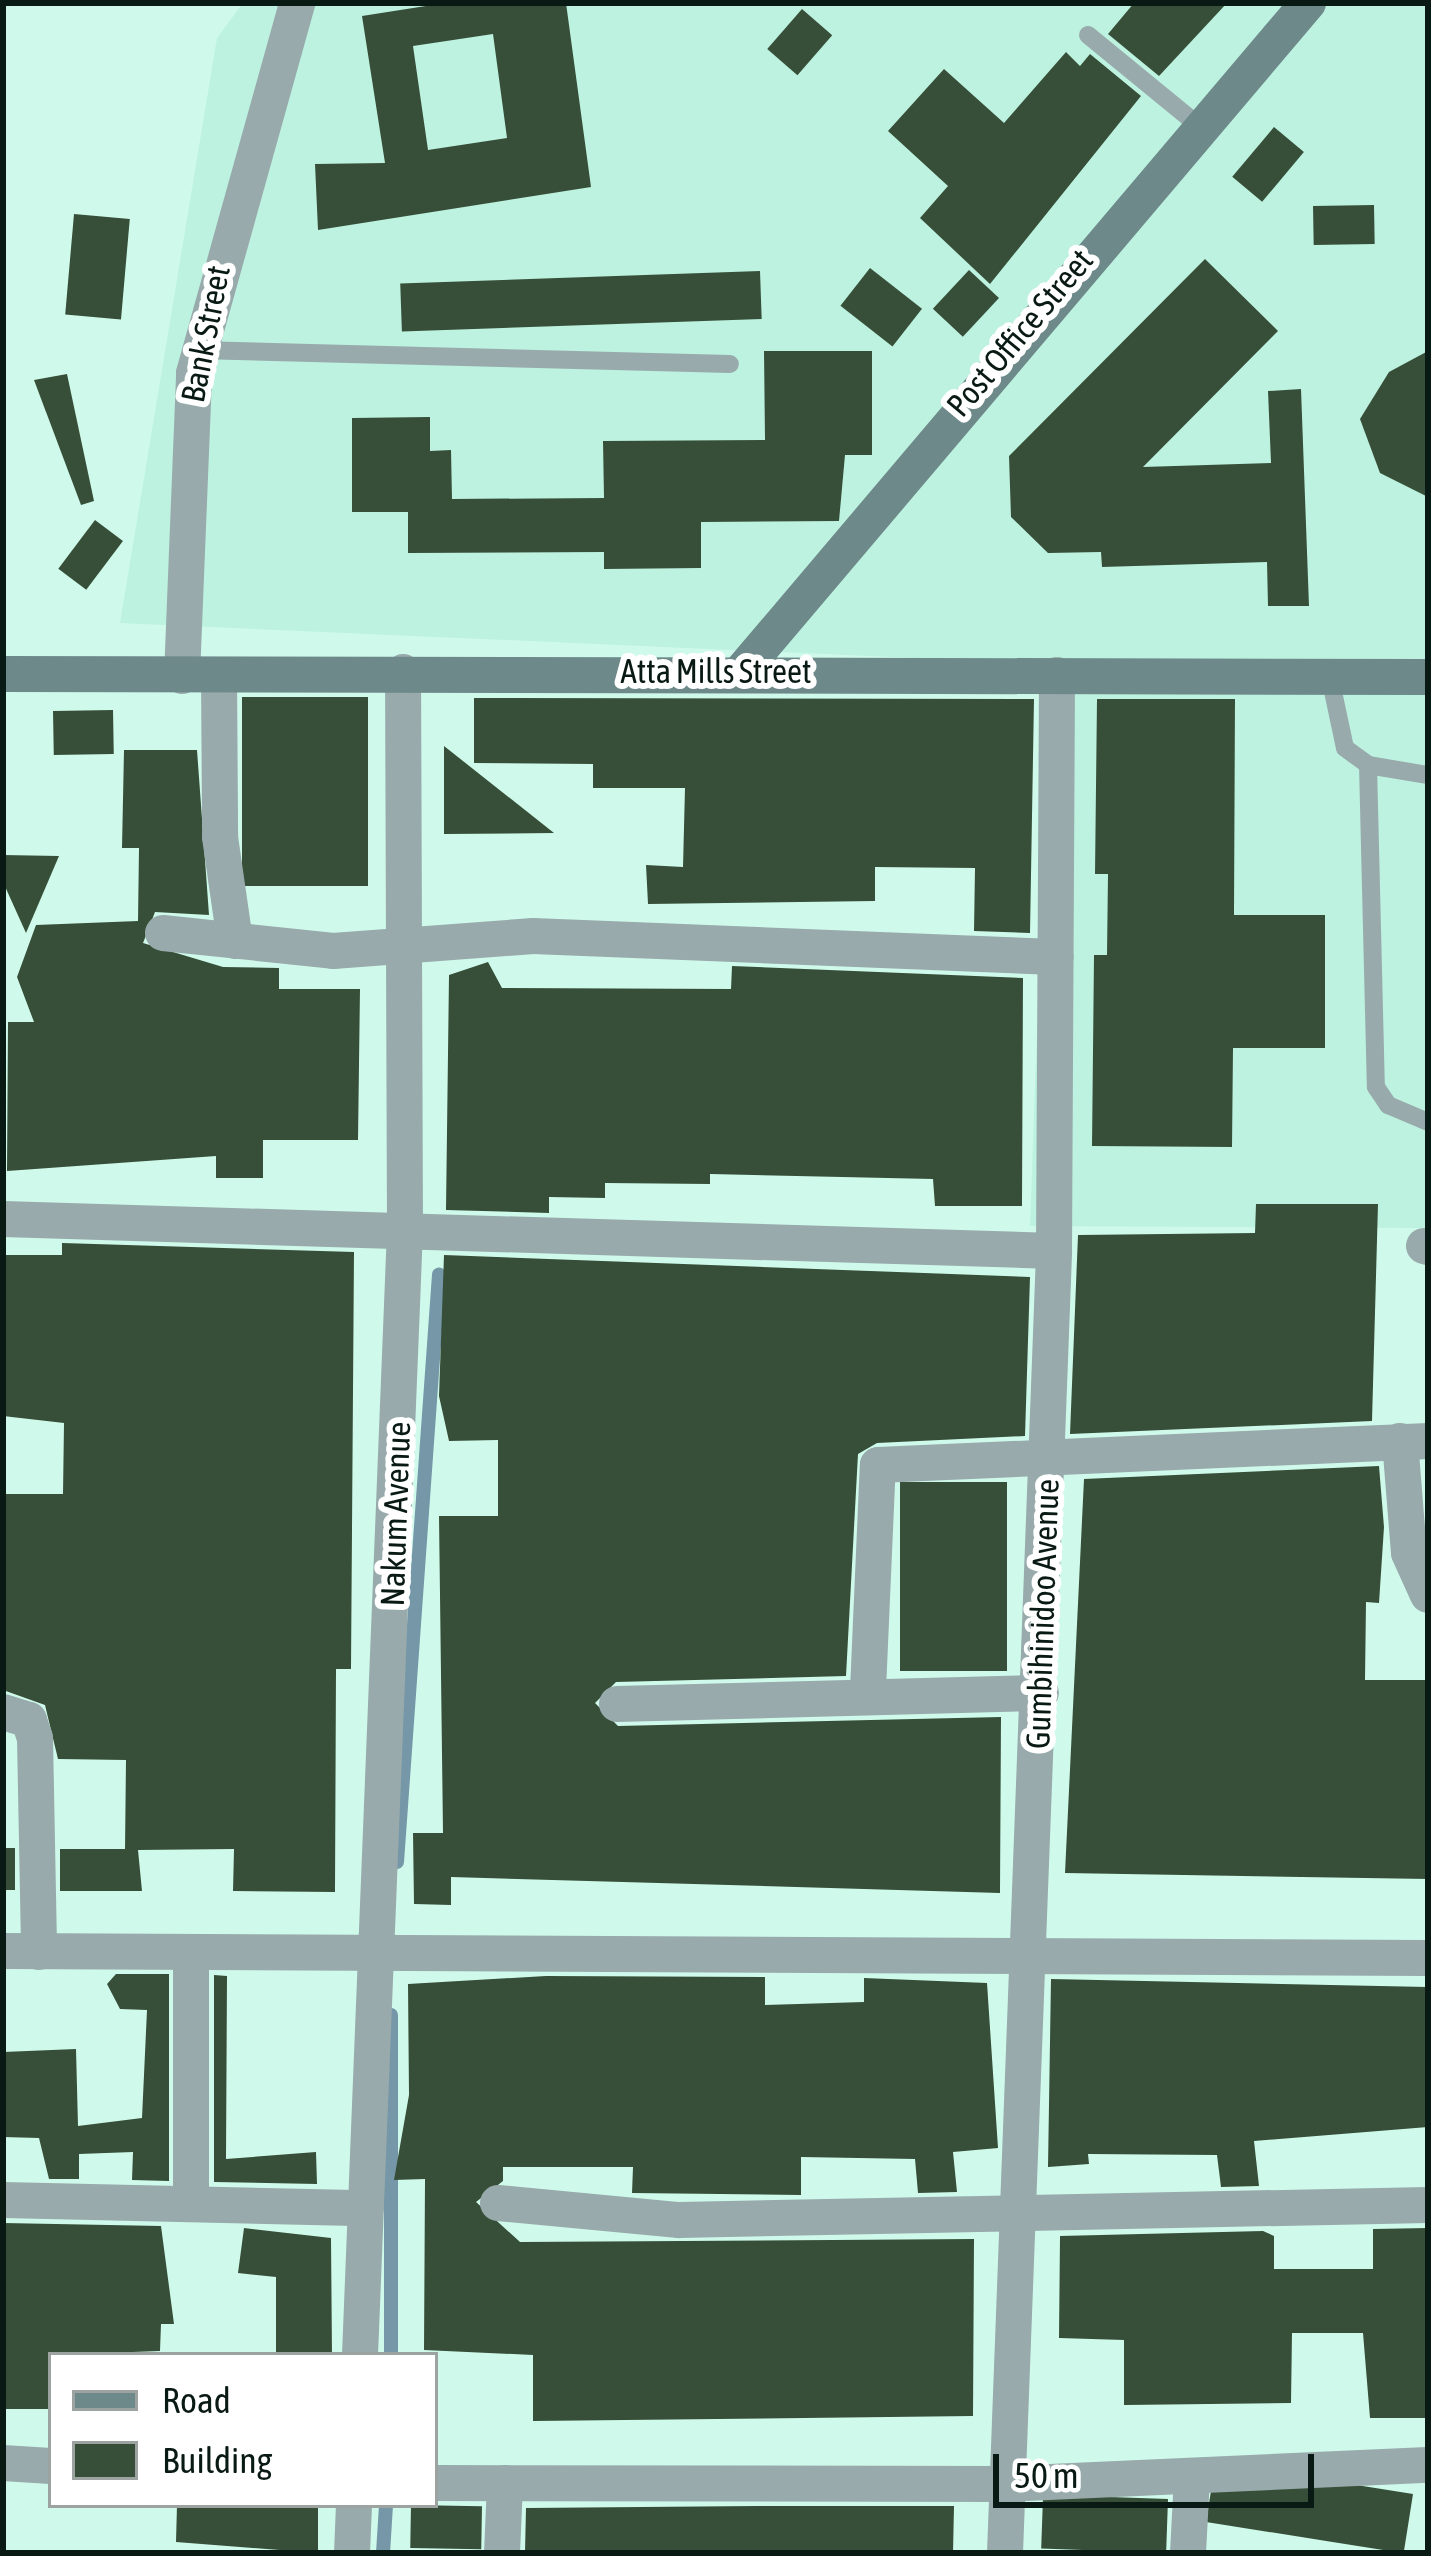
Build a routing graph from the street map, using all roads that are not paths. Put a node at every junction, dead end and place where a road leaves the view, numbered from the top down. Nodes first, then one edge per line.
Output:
1 (298, 3) edge
2 (1308, 3) edge
3 (1088, 35) dead end
4 (1198, 125) junction
5 (198, 350) junction
6 (730, 364) dead end
7 (404, 672) junction
8 (741, 672) junction
9 (3, 674) edge
10 (201, 675) junction
11 (1057, 675) junction
12 (1428, 677) edge
13 (1331, 682) junction
14 (1368, 765) junction
15 (1428, 775) edge
16 (163, 933) dead end
17 (235, 940) junction
18 (404, 942) junction
19 (1055, 957) junction
20 (1428, 1122) edge
21 (3, 1219) edge
22 (405, 1232) junction
23 (1054, 1250) junction
24 (1414, 1441) edge
25 (1048, 1462) junction
26 (1428, 1595) edge
27 (868, 1690) junction
28 (1041, 1693) junction
29 (617, 1704) dead end
30 (3, 1712) edge
31 (21, 1952) edge
32 (191, 1954) junction
33 (382, 1955) junction
34 (1033, 1955) junction
35 (1428, 1958) edge
36 (3, 2200) edge
37 (499, 2203) dead end
38 (190, 2204) junction
39 (1428, 2205) edge
40 (366, 2208) junction
41 (1019, 2217) junction
42 (360, 2352) edge
43 (3, 2463) edge
44 (1428, 2464) edge
45 (48, 2466) edge
46 (1192, 2476) junction
47 (438, 2483) edge
48 (506, 2483) junction
49 (1006, 2484) junction
50 (354, 2508) edge
51 (352, 2553) edge
52 (502, 2553) edge
53 (1005, 2553) edge
54 (1188, 2553) edge

1 - 5 street, Bank Street
2 - 4 street, Post Office Street
3 - 4 lane
4 - 8 street, Post Office Street
5 - 6 lane
5 - 10 street, Bank Street
7 - 8 street, Atta Mills Street
7 - 10 street, Atta Mills Street
7 - 18 street, Nakum Avenue
8 - 11 street, Atta Mills Street
9 - 10 street, Atta Mills Street
10 - 17 street, Bank Street
11 - 13 street, Atta Mills Street
11 - 19 street, Gumbihinidoo Avenue
12 - 13 street, Atta Mills Street
13 - 14 lane
14 - 15 lane
14 - 20 lane
16 - 17 street
17 - 18 street
18 - 19 street
18 - 22 street, Nakum Avenue
19 - 23 street, Gumbihinidoo Avenue
21 - 22 street
22 - 23 street
22 - 33 street, Nakum Avenue
23 - 25 street, Gumbihinidoo Avenue
24 - 25 street
24 - 26 street
25 - 27 street
25 - 28 street, Gumbihinidoo Avenue
27 - 28 street
27 - 29 street
28 - 34 street, Gumbihinidoo Avenue
30 - 31 street
31 - 32 street
32 - 33 street
32 - 38 street
33 - 34 street
33 - 40 street, Nakum Avenue
34 - 35 street
34 - 41 street, Gumbihinidoo Avenue
36 - 38 street
37 - 41 street
38 - 40 street
39 - 41 street
40 - 42 street, Nakum Avenue
41 - 49 street, Gumbihinidoo Avenue
43 - 45 street
44 - 46 street
46 - 49 street
46 - 54 street
47 - 48 street
48 - 49 street
48 - 52 street
49 - 53 street, Gumbihinidoo Avenue
50 - 51 street

